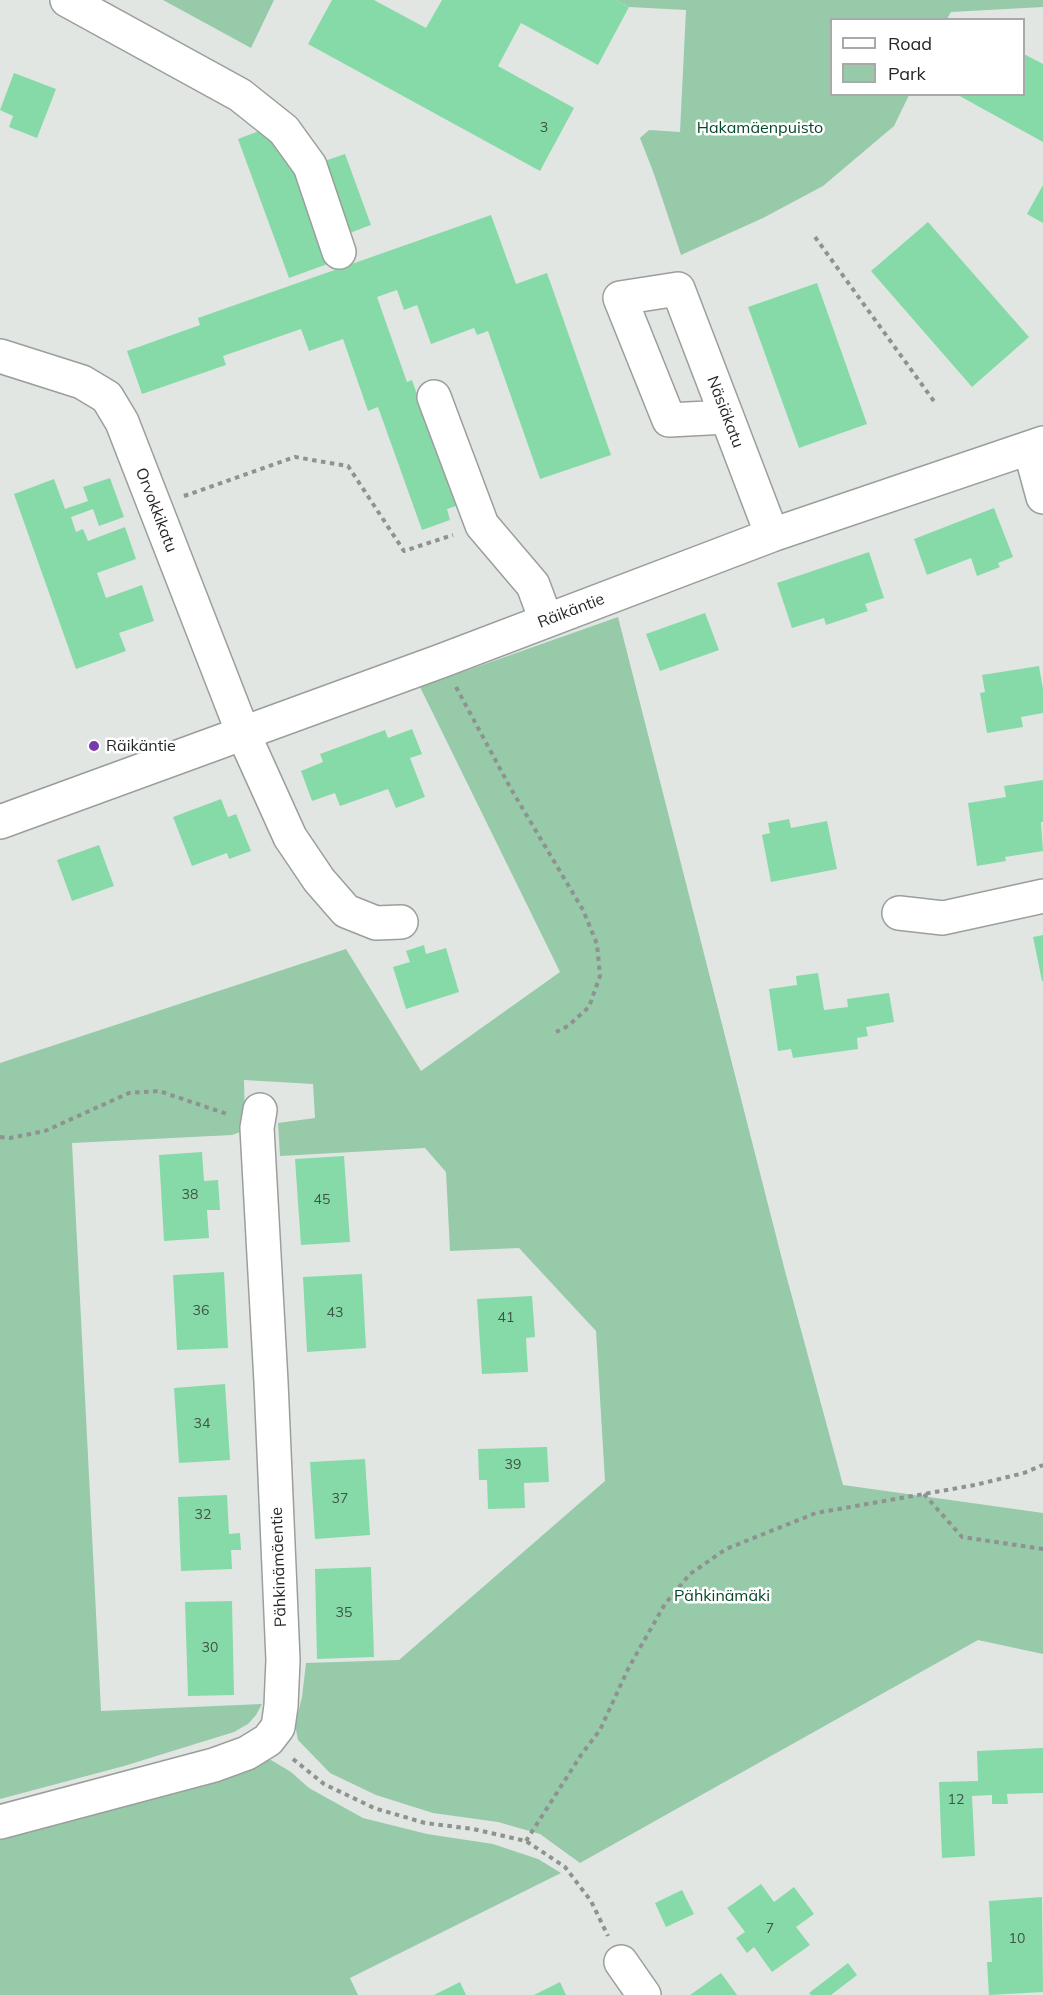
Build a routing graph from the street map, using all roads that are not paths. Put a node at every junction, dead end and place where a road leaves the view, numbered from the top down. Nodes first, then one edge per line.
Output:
1 (67, 0) edge
2 (339, 252) dead end
3 (0, 356) edge
4 (434, 397) dead end
5 (727, 417) junction
6 (1036, 446) edge
7 (1043, 497) edge
8 (772, 535) junction
9 (546, 620) junction
10 (243, 733) junction
11 (0, 822) edge
12 (1043, 896) edge
13 (899, 913) dead end
14 (401, 922) dead end
15 (259, 1119) road end
16 (0, 1822) edge
17 (621, 1962) road end
18 (644, 1995) edge

1 - 2 street
3 - 10 street, Orvokkikatu
4 - 9 street
5 - 5 street, Näsiäkatu
5 - 8 street, Näsiäkatu
6 - 7 street
6 - 8 street, Räikäntie
8 - 9 street, Räikäntie
9 - 10 street, Räikäntie
10 - 11 street, Räikäntie
10 - 14 street, Orvokkikatu
12 - 13 street
15 - 16 street, Pähkinämäentie
17 - 18 street

